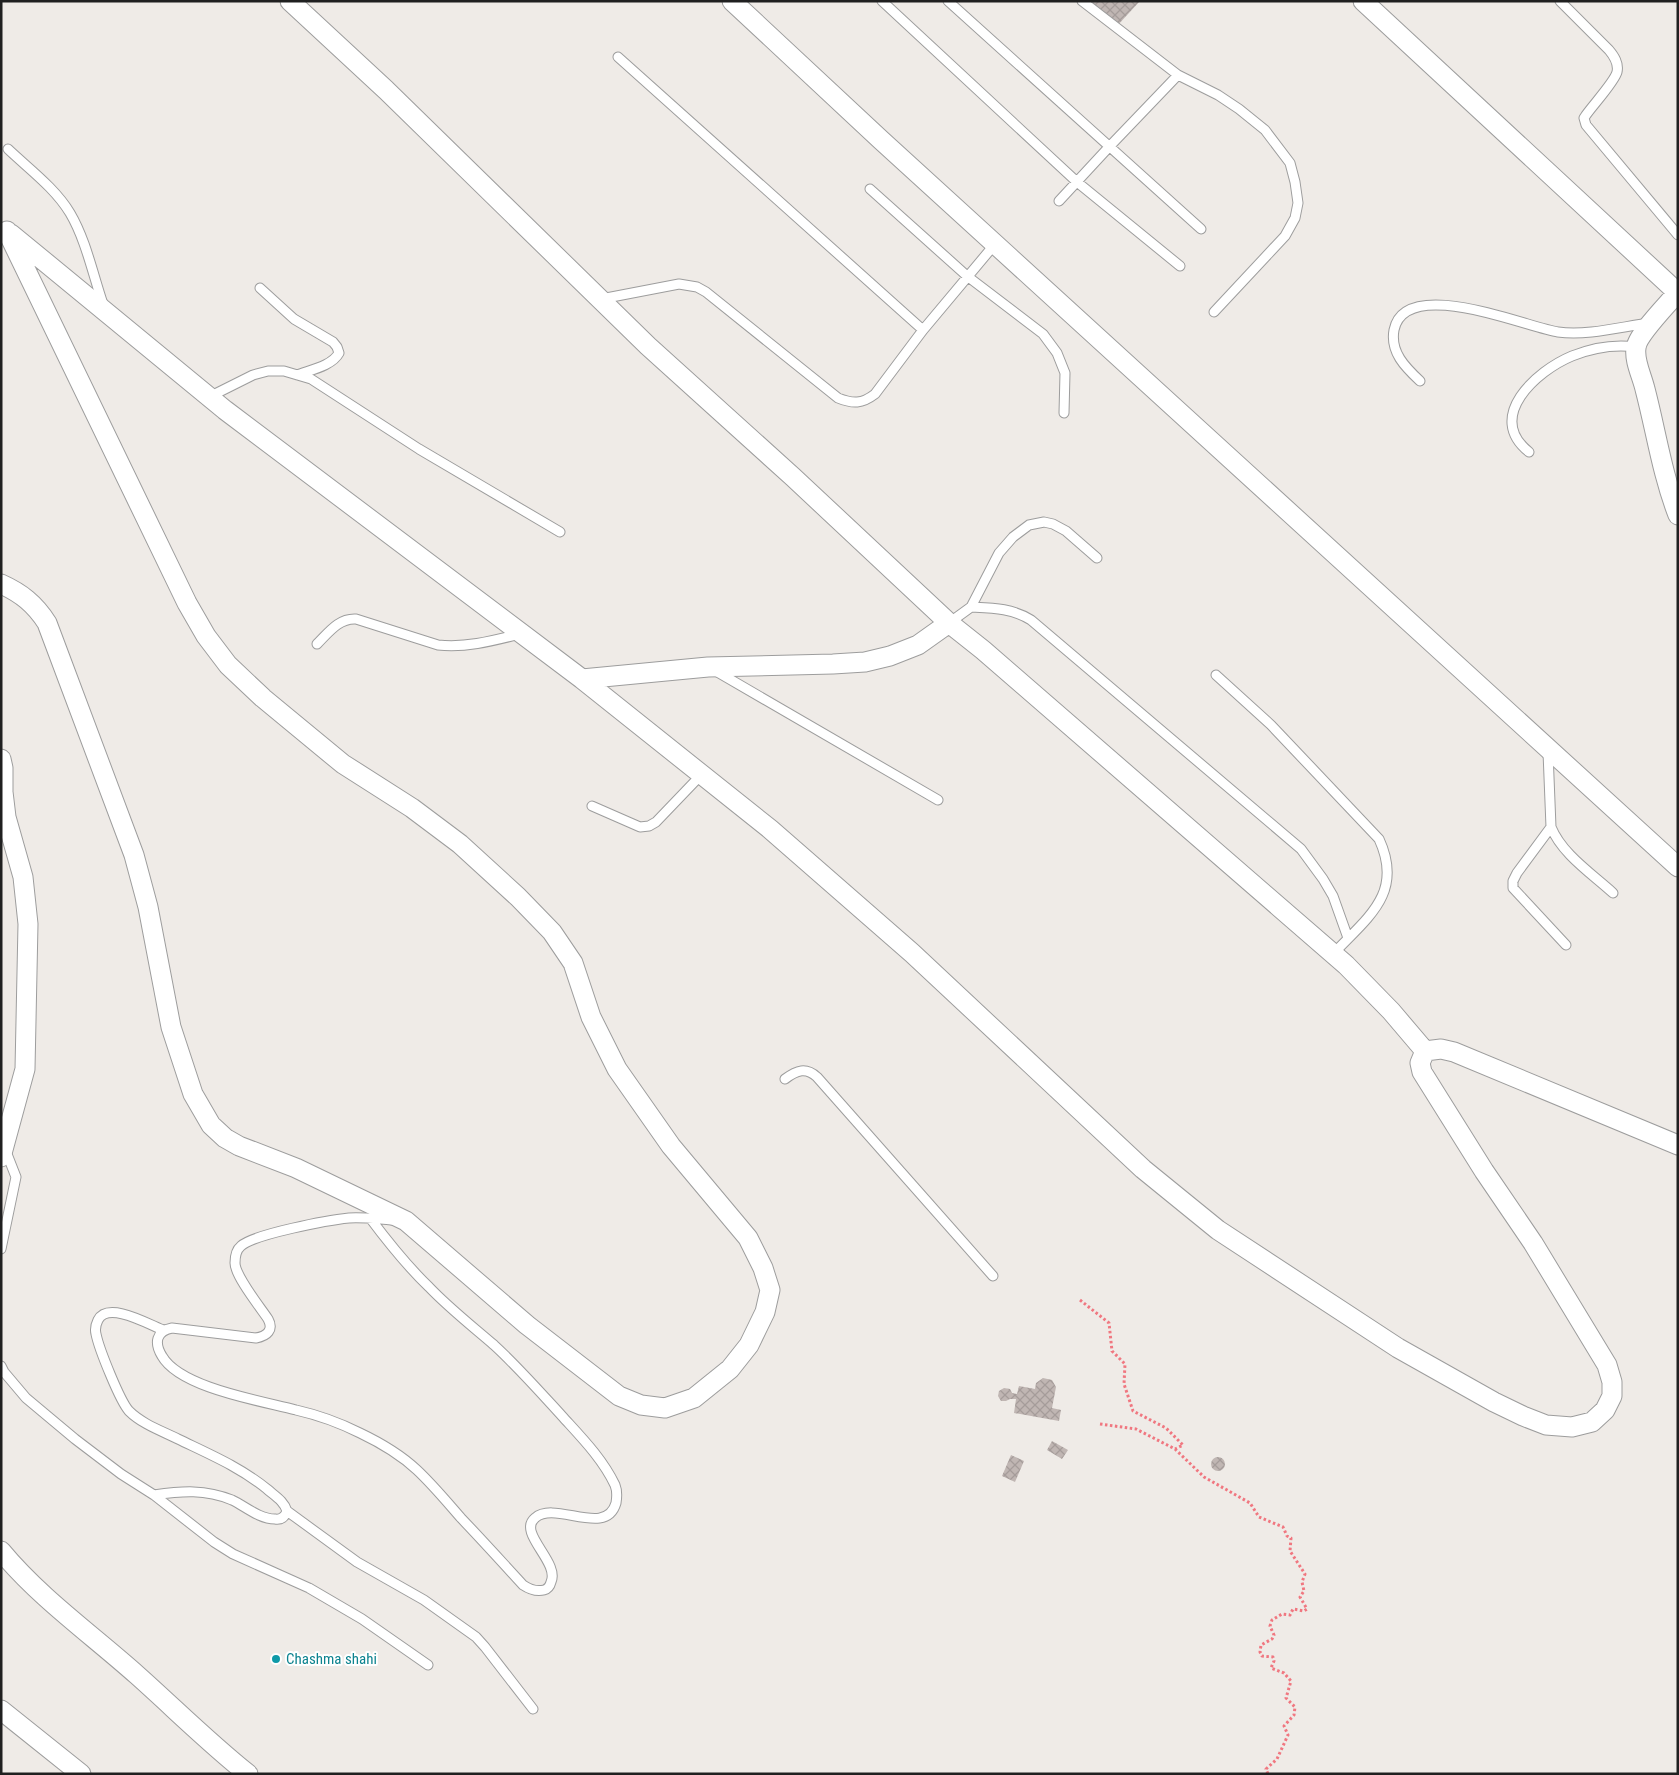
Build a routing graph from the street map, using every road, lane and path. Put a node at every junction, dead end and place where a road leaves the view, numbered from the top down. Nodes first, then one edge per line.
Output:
1 (290, 1) edge
2 (732, 1) edge
3 (882, 1) edge
4 (948, 1) edge
5 (1082, 1) edge
6 (1363, 1) edge
7 (1560, 1) edge
8 (618, 57) dead end
9 (1178, 75) junction
10 (1109, 147) junction
11 (8, 149) dead end
12 (1077, 182) junction
13 (870, 189) dead end
14 (1059, 201) dead end
15 (4, 229) edge
16 (1201, 229) dead end
17 (1678, 235) edge
18 (994, 244) junction
19 (1180, 266) dead end
20 (967, 276) junction
21 (260, 288) dead end
22 (1678, 293) edge
23 (600, 299) junction
24 (105, 312) junction
25 (1214, 312) dead end
26 (1652, 323) junction
27 (923, 330) junction
28 (1636, 347) junction
29 (297, 375) junction
30 (1420, 381) dead end
31 (209, 397) junction
32 (1064, 413) dead end
33 (1529, 452) dead end
34 (1678, 515) edge
35 (560, 532) dead end
36 (1097, 558) dead end
37 (1, 584) edge
38 (971, 607) junction
39 (949, 623) junction
40 (523, 634) junction
41 (318, 644) dead end
42 (708, 667) junction
43 (1216, 675) dead end
44 (582, 679) junction
45 (1548, 749) junction
46 (1, 759) edge
47 (702, 774) junction
48 (938, 800) dead end
49 (592, 806) dead end
50 (1551, 826) junction
51 (1678, 867) edge
52 (1613, 893) dead end
53 (1348, 938) junction
54 (1566, 945) dead end
55 (1333, 954) junction
56 (1425, 1051) junction
57 (785, 1079) dead end
58 (1678, 1145) edge
59 (3, 1152) edge
60 (370, 1218) junction
61 (406, 1221) junction
62 (1, 1250) edge
63 (993, 1276) dead end
64 (1080, 1300) dead end
65 (164, 1330) junction
66 (1, 1366) edge
67 (1100, 1424) dead end
68 (1175, 1450) junction
69 (154, 1495) junction
70 (287, 1511) junction
71 (1, 1551) edge
72 (428, 1665) dead end
73 (1, 1710) edge
74 (533, 1710) dead end
75 (81, 1774) edge
76 (248, 1774) edge
77 (1268, 1774) edge

1 - 23 street
2 - 18 street
3 - 12 lane
4 - 10 lane
5 - 9 lane
6 - 22 street
7 - 17 lane
8 - 27 lane
9 - 10 lane
9 - 25 lane
10 - 12 lane
10 - 16 lane
11 - 24 lane
12 - 14 lane
12 - 19 lane
13 - 20 lane
15 - 24 street
15 - 61 street
18 - 20 lane
18 - 45 street
20 - 27 lane
20 - 32 lane
21 - 29 lane
22 - 26 street
23 - 27 lane
23 - 39 street
24 - 31 street
26 - 28 street
26 - 30 lane
28 - 33 lane
28 - 34 street
29 - 31 lane
29 - 35 lane
31 - 40 street
36 - 38 lane
37 - 61 street
38 - 39 lane
38 - 53 lane
39 - 42 street
39 - 55 street
40 - 41 lane
40 - 44 street
42 - 44 street
42 - 48 lane
43 - 53 lane
44 - 47 street
45 - 50 lane
45 - 51 street
46 - 59 street
47 - 49 lane
47 - 56 street
50 - 52 lane
50 - 54 lane
53 - 55 lane
55 - 56 street
56 - 58 street
57 - 63 lane
59 - 62 lane
60 - 61 lane
60 - 65 lane
60 - 65 lane
64 - 68 path
65 - 70 lane
66 - 69 lane
67 - 68 path
68 - 77 path
69 - 70 lane
69 - 72 lane
70 - 74 lane
71 - 76 street
73 - 75 street

